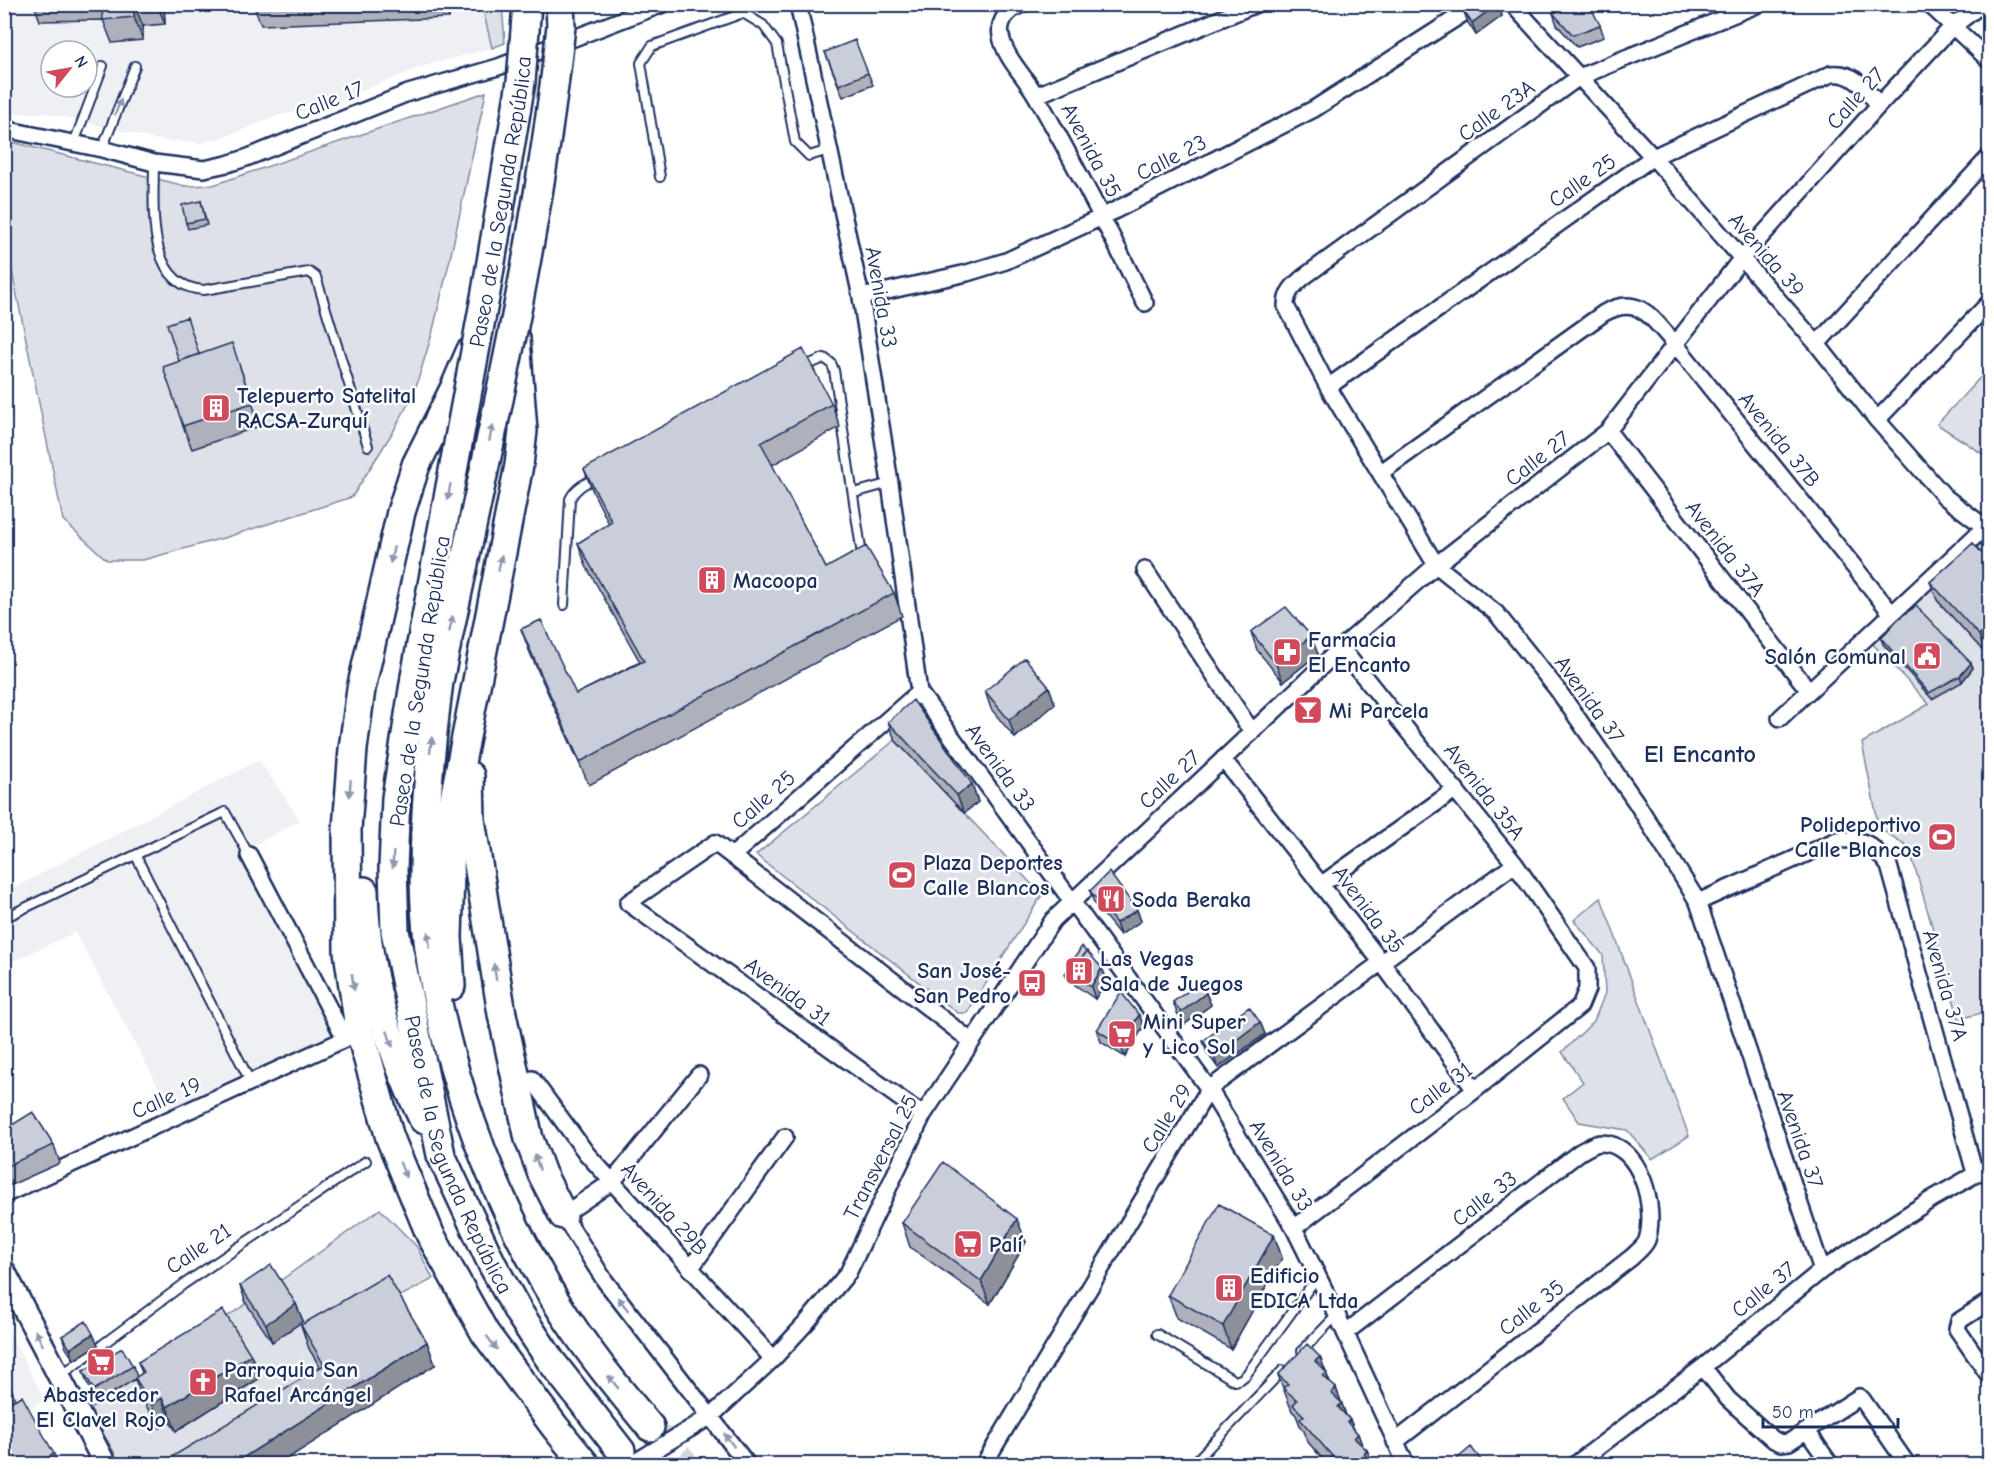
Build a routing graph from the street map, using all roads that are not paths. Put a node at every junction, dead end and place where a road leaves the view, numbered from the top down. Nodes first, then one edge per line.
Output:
1 (527, 4) edge
2 (537, 4) edge
3 (549, 4) edge
4 (560, 4) edge
5 (663, 4) edge
6 (798, 4) edge
7 (1022, 4) edge
8 (1256, 4) edge
9 (1478, 4) edge
10 (1512, 4) edge
11 (1759, 4) edge
12 (1929, 4) edge
13 (1982, 4) edge
14 (1952, 27) junction
15 (543, 50) junction
16 (1989, 62) edge
17 (103, 66) dead end
18 (135, 66) dead end
19 (1579, 76) junction
20 (1037, 96) junction
21 (1879, 105) junction
22 (4, 129) edge
23 (74, 143) junction
24 (102, 149) junction
25 (829, 150) junction
26 (1989, 156) edge
27 (1653, 157) junction
28 (154, 163) junction
29 (660, 177) dead end
30 (1102, 218) junction
31 (1741, 259) junction
32 (505, 288) junction
33 (861, 297) junction
34 (1286, 297) joint
35 (1989, 302) edge
36 (1145, 303) dead end
37 (1817, 344) junction
38 (1676, 345) junction
39 (798, 370) edge
40 (1328, 387) junction
41 (1877, 420) junction
42 (1608, 432) junction
43 (368, 446) dead end
44 (1380, 473) junction
45 (601, 475) edge
46 (890, 483) junction
47 (854, 493) junction
48 (1987, 530) edge
49 (862, 555) edge
50 (1436, 565) junction
51 (1145, 570) dead end
52 (564, 605) dead end
53 (382, 606) junction
54 (1892, 614) junction
55 (1341, 648) junction
56 (427, 679) junction
57 (476, 682) junction
58 (1809, 691) junction
59 (919, 692) junction
60 (1780, 718) dead end
61 (1252, 732) junction
62 (1223, 759) junction
63 (1456, 789) junction
64 (249, 855) joint
65 (136, 856) junction
66 (732, 856) junction
67 (1515, 864) junction
68 (1322, 884) junction
69 (1071, 901) junction
70 (1698, 902) junction
71 (628, 903) joint
72 (4, 918) edge
73 (1382, 963) junction
74 (1587, 968) joint
75 (971, 1041) junction
76 (699, 1075) dead end
77 (532, 1079) dead end
78 (459, 1080) junction
79 (251, 1083) junction
80 (1209, 1089) junction
81 (1475, 1090) junction
82 (923, 1115) junction
83 (785, 1137) dead end
84 (441, 1155) junction
85 (366, 1161) dead end
86 (1989, 1166) edge
87 (1975, 1173) junction
88 (613, 1181) junction
89 (1644, 1184) joint
90 (4, 1195) edge
91 (563, 1215) junction
92 (1294, 1228) junction
93 (690, 1269) junction
94 (1822, 1270) junction
95 (4, 1271) edge
96 (1317, 1276) junction
97 (1989, 1301) edge
98 (1337, 1315) junction
99 (1345, 1333) junction
100 (1157, 1334) dead end
101 (773, 1359) junction
102 (1703, 1367) junction
103 (59, 1376) junction
104 (1989, 1377) edge
105 (711, 1416) junction
106 (650, 1427) tunnel mouth
107 (1807, 1431) junction
108 (1395, 1442) junction
109 (627, 1458) edge
110 (105, 1464) edge
111 (585, 1464) edge
112 (747, 1464) edge
113 (984, 1464) edge
114 (1193, 1464) edge
115 (1406, 1464) edge
116 (1576, 1464) edge
117 (1830, 1464) edge
118 (1907, 1464) edge

1 -> 56 highway, Paseo de la Segunda República, bridge
2 - 15 street
3 - 15 street
56 -> 4 highway, Paseo de la Segunda República, bridge
5 - 15 street, Calle 17
6 - 25 street, Avenida 33
7 - 20 street, Avenida 35
8 - 20 street
9 - 30 street, Calle 23
10 - 19 street, Avenida 39
11 - 19 street, Calle 23A
12 - 14 street
13 - 14 street, Calle 27
14 - 16 street
14 - 21 street, Calle 27
15 - 28 street, Calle 17
15 - 32 street
17 - 23 lane
24 -> 18 lane
19 - 27 street, Avenida 39
19 - 34 street, Calle 23A
20 - 30 street, Avenida 35
21 - 27 street, Calle 25
21 - 31 street, Calle 27
22 - 23 street, Calle 17
23 - 24 street, Calle 17
24 - 28 street, Calle 17
25 - 29 lane
25 - 33 street, Avenida 33
26 - 37 street
27 - 31 street, Avenida 39
27 - 40 street, Calle 25
28 - 43 lane
30 - 33 street, Calle 23
30 - 36 street, Avenida 35
31 - 37 street, Avenida 39
31 - 38 street, Calle 27
32 -> 53 highway
57 -> 32 highway
33 - 46 street, Avenida 33
34 - 40 street, Avenida 37
35 - 41 street
37 - 41 street, Avenida 39
38 - 42 street, Calle 27
38 - 44 street, Avenida 37B
38 - 54 street, Avenida 37B
39 - 47 lane
40 - 44 street, Avenida 37
41 - 48 street, Avenida 39
42 - 50 street, Calle 27
42 - 58 street, Avenida 37A
44 - 50 street, Avenida 37
45 - 52 lane
46 - 47 lane
46 - 59 street, Avenida 33
47 - 49 lane
48 - 54 street
50 - 55 street, Calle 27
50 - 70 street, Avenida 37
51 - 61 street
53 -> 84 highway
53 -> 111 highway
54 - 58 street
55 - 61 street, Calle 27
55 - 63 street, Avenida 35A
78 -> 56 highway, Paseo de la Segunda República
56 -> 84 highway, Paseo de la Segunda República
57 - 78 highway
91 -> 57 highway
58 - 60 street
59 - 66 street, Calle 25
59 - 69 street, Avenida 33
61 - 62 street, Calle 27
62 - 68 street, Avenida 35
62 - 69 street, Calle 27
63 - 67 street, Avenida 35A
63 - 68 street
64 - 65 lane
64 - 79 street, Calle 19
65 - 72 lane
65 - 79 lane
66 - 71 street, Calle 25
66 - 75 street
67 - 73 street, Calle 29
67 - 74 street, Avenida 35A
68 - 73 street, Avenida 35
69 - 75 street, Transversal 25
69 - 80 street, Avenida 33
70 - 87 street, Avenida 37A
70 - 94 street, Avenida 37
71 - 82 street, Avenida 31
73 - 80 street, Calle 29
73 - 81 street, Avenida 35
74 - 81 street, Calle 31
75 - 82 street, Transversal 25
76 - 88 street
77 - 88 street, Avenida 29B
106 -> 78 highway, Paseo de la Segunda República
79 - 90 street, Calle 19
80 - 92 street, Avenida 33
80 - 113 street, Calle 29
81 - 92 street, Calle 31
82 - 101 street, Transversal 25
83 - 93 street
84 - 109 highway, Paseo de la Segunda República
85 - 103 lane, Calle 21
86 - 87 street, Calle 37
87 - 94 street, Calle 37
88 - 91 street
88 - 93 street, Avenida 29B
89 - 99 street, Calle 33
89 - 108 street, Calle 35
105 -> 91 street
92 - 96 street, Avenida 33
93 - 101 street, Avenida 29B
94 - 102 street, Calle 37
103 -> 95 main road
96 - 98 street, Avenida 33
96 - 100 lane
97 - 104 street
98 - 99 street, Avenida 33
98 - 114 lane
99 - 108 street, Avenida 33
101 - 105 street, Transversal 25
102 - 107 street
102 - 116 street, Calle 37
103 - 110 main road
105 - 109 street
112 -> 105 street
107 - 117 street
107 - 118 street
108 - 115 street, Avenida 33

